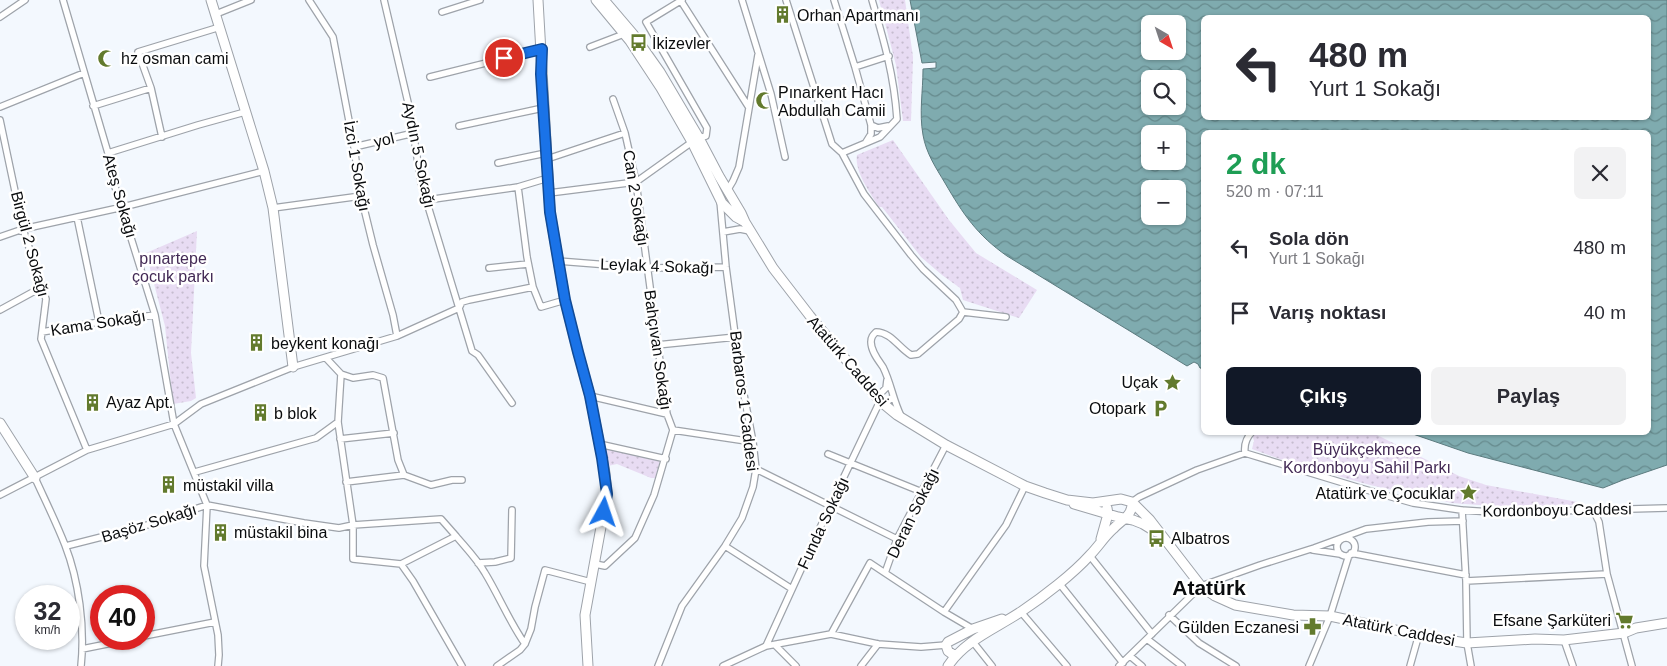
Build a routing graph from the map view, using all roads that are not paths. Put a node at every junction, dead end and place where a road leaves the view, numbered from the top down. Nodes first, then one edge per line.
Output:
1 (25, 0) edge
2 (62, 0) edge
3 (211, 0) edge
4 (251, 0) edge
5 (309, 0) edge
6 (384, 0) edge
7 (480, 0) edge
8 (538, 0) edge
9 (596, 0) edge
10 (604, 0) edge
11 (682, 0) edge
12 (742, 0) edge
13 (786, 0) edge
14 (834, 0) edge
15 (872, 0) edge
16 (442, 12) dead end
17 (216, 14) junction
18 (0, 18) edge
19 (220, 27) junction
20 (624, 34) junction
21 (590, 47) dead end
22 (542, 49) junction
23 (758, 54) junction
24 (889, 56) junction
25 (856, 67) junction
26 (84, 73) junction
27 (430, 76) dead end
28 (151, 88) junction
29 (613, 99) dead end
30 (93, 106) junction
31 (748, 106) junction
32 (0, 107) edge
33 (543, 108) junction
34 (245, 112) junction
35 (0, 120) edge
36 (871, 125) junction
37 (460, 126) dead end
38 (889, 126) junction
39 (414, 133) junction
40 (624, 133) junction
41 (162, 137) junction
42 (695, 140) junction
43 (865, 144) junction
44 (354, 147) junction
45 (108, 153) junction
46 (842, 153) junction
47 (546, 156) junction
48 (785, 157) dead end
49 (498, 163) dead end
50 (264, 171) junction
51 (548, 178) junction
52 (636, 182) junction
53 (518, 187) junction
54 (727, 190) junction
55 (549, 193) junction
56 (361, 196) junction
57 (720, 198) junction
58 (427, 200) junction
59 (123, 207) junction
60 (273, 208) junction
61 (77, 217) junction
62 (745, 222) junction
63 (24, 229) junction
64 (734, 229) junction
65 (750, 231) junction
66 (723, 232) junction
67 (0, 237) edge
68 (558, 261) junction
69 (528, 264) junction
70 (489, 268) dead end
71 (647, 268) junction
72 (726, 268) junction
73 (42, 287) junction
74 (533, 288) junction
75 (565, 300) junction
76 (458, 308) junction
77 (0, 310) edge
78 (963, 312) junction
79 (154, 315) junction
80 (1006, 317) dead end
81 (99, 322) junction
82 (42, 332) junction
83 (397, 336) junction
84 (736, 337) junction
85 (657, 345) junction
86 (326, 358) junction
87 (293, 367) junction
88 (341, 374) junction
89 (887, 378) junction
90 (590, 396) junction
91 (893, 397) junction
92 (879, 399) junction
93 (512, 403) dead end
94 (667, 414) junction
95 (903, 419) junction
96 (338, 422) junction
97 (0, 423) edge
98 (174, 424) junction
99 (673, 430) junction
100 (394, 433) junction
101 (1250, 435) edge
102 (340, 439) junction
103 (753, 442) junction
104 (599, 444) junction
105 (946, 445) junction
106 (87, 450) junction
107 (1246, 453) junction
108 (828, 454) dead end
109 (666, 459) junction
110 (850, 464) junction
111 (756, 469) junction
112 (195, 472) junction
113 (404, 476) junction
114 (35, 478) junction
115 (462, 480) dead end
116 (346, 482) junction
117 (1025, 486) junction
118 (922, 492) junction
119 (0, 495) edge
120 (1067, 500) junction
121 (1114, 500) junction
122 (1132, 502) junction
123 (207, 505) junction
124 (830, 506) junction
125 (1667, 508) edge
126 (512, 510) dead end
127 (1462, 510) junction
128 (1108, 514) junction
129 (1126, 519) junction
130 (1598, 519) dead end
131 (1463, 521) junction
132 (353, 526) junction
133 (1160, 535) junction
134 (456, 536) junction
135 (1344, 538) junction
136 (897, 539) junction
137 (1099, 544) junction
138 (66, 546) junction
139 (725, 546) junction
140 (1311, 550) junction
141 (1340, 554) junction
142 (1350, 554) junction
143 (1090, 556) junction
144 (478, 563) junction
145 (401, 564) junction
146 (595, 564) junction
147 (885, 573) junction
148 (1607, 574) junction
149 (1466, 578) junction
150 (591, 582) junction
151 (1059, 583) junction
152 (1201, 586) junction
153 (792, 589) junction
154 (944, 612) junction
155 (1021, 612) junction
156 (1169, 615) junction
157 (1330, 616) junction
158 (215, 622) junction
159 (1667, 624) edge
160 (973, 629) junction
161 (1624, 633) junction
162 (155, 634) edge
163 (831, 634) junction
164 (1152, 634) junction
165 (1419, 634) junction
166 (957, 637) junction
167 (1147, 639) junction
168 (1564, 640) junction
169 (972, 643) junction
170 (525, 644) junction
171 (878, 644) junction
172 (1467, 644) junction
173 (775, 645) junction
174 (946, 645) junction
175 (766, 646) junction
176 (90, 647) edge
177 (82, 649) junction
178 (955, 656) junction
179 (1130, 656) junction
180 (1121, 664) edge
181 (725, 665) edge
182 (81, 666) edge
183 (218, 666) edge
184 (462, 666) edge
185 (497, 666) edge
186 (588, 666) edge
187 (658, 666) edge
188 (796, 666) edge
189 (861, 666) edge
190 (948, 666) edge
191 (992, 666) edge
192 (1066, 666) edge
193 (1142, 666) edge
194 (1182, 666) edge
195 (1236, 666) edge
196 (1309, 666) edge
197 (1410, 666) edge
198 (1471, 666) edge
199 (1573, 666) edge
200 (1632, 666) edge

1 - 18 street
2 - 26 street, Ateş Sokağı
3 - 17 main road
4 - 17 street
5 - 44 street, İzci 1 Sokağı
6 - 39 street, Aydın 5 Sokağı
7 - 16 street
8 - 22 main road
9 - 20 main road
10 - 42 main road
11 - 31 street
11 - 42 street
12 - 23 street
13 - 46 street
14 - 25 street
15 - 24 street
17 - 19 main road
19 - 28 street
19 - 34 main road
20 - 21 street
20 - 42 main road
22 - 27 street
22 - 33 main road
23 - 31 street
23 - 48 street
24 - 25 street
24 - 38 street
25 - 36 street
26 - 30 street, Ateş Sokağı
26 - 32 street
28 - 30 street
28 - 41 street
29 - 40 street, Can 2 Sokağı
30 - 45 street, Ateş Sokağı
31 - 54 street
33 - 37 street
33 - 47 main road
34 - 41 street
34 - 50 main road
35 - 63 street, Birgül 2 Sokağı
36 - 38 street
36 - 43 street
38 - 43 street
39 - 44 street, yol
39 - 58 street, Aydın 5 Sokağı
40 - 47 street
40 - 52 street, Can 2 Sokağı
41 - 45 street
42 - 52 street
42 - 54 main road
42 - 57 main road
43 - 46 street
44 - 56 street, İzci 1 Sokağı
45 - 59 street, Ateş Sokağı
46 - 78 street
47 - 49 street
47 - 51 main road
50 - 59 street
50 - 60 main road
51 - 53 street
51 - 55 main road
52 - 55 street
52 - 71 street, Can 2 Sokağı
53 - 58 street
53 - 69 street
54 - 57 main road
54 - 62 main road, Atatürk Caddesi
55 - 68 main road
56 - 60 street
56 - 83 street, İzci 1 Sokağı
57 - 62 main road
57 - 66 street, Barbaros 1 Caddesi
58 - 76 street, Aydın 5 Sokağı
59 - 61 street
59 - 79 street, Ateş Sokağı
60 - 87 main road
61 - 63 street
61 - 81 street
62 - 64 street
62 - 65 main road, Atatürk Caddesi
63 - 67 street
63 - 73 street, Birgül 2 Sokağı
64 - 65 street
64 - 66 street
65 - 92 main road, Atatürk Caddesi
66 - 72 street, Barbaros 1 Caddesi
68 - 71 street, Leylak 4 Sokağı
68 - 75 main road
69 - 70 street
69 - 74 street
71 - 72 street, Leylak 4 Sokağı
71 - 85 street, Bahçıvan Sokağı
72 - 84 street, Barbaros 1 Caddesi
73 - 77 street
73 - 82 street, Birgül 2 Sokağı
74 - 75 street
74 - 76 street
75 - 90 main road
76 - 83 street
76 - 93 street, Aydın 5 Sokağı
78 - 80 street
78 - 89 street
79 - 81 street, Kama Sokağı
79 - 98 street, Ateş Sokağı
81 - 82 street, Kama Sokağı
82 - 106 street, Birgül 2 Sokağı
83 - 86 street
84 - 85 street
84 - 103 street, Barbaros 1 Caddesi
85 - 94 street, Bahçıvan Sokağı
86 - 87 street
86 - 88 street
87 - 98 street
88 - 96 street
88 - 100 street
89 - 91 street
89 - 92 street, Funda Sokağı
90 - 94 street
90 - 104 main road
91 - 92 street
91 - 95 street
92 - 95 main road, Atatürk Caddesi
92 - 110 street, Funda Sokağı
94 - 99 street, Bahçıvan Sokağı
95 - 105 main road, Atatürk Caddesi
96 - 102 street
96 - 112 street
97 - 114 main road
98 - 106 street
98 - 112 street, Ateş Sokağı
99 - 103 street
99 - 109 street
100 - 102 street
100 - 113 street
101 - 107 street
102 - 116 street
103 - 111 street, Barbaros 1 Caddesi
104 - 109 street
104 - 146 main road
105 - 117 main road, Atatürk Caddesi
105 - 118 street, Deran Sokağı
106 - 114 street
107 - 122 street
107 - 127 street, Kordonboyu Caddesi
108 - 110 street
109 - 146 street
110 - 118 street
110 - 124 street, Funda Sokağı
111 - 124 street
111 - 139 street, Barbaros 1 Caddesi
112 - 123 street, Ateş Sokağı
113 - 115 street
113 - 116 street
114 - 119 street
114 - 138 street
116 - 132 street
117 - 120 main road, Atatürk Caddesi
117 - 154 street
118 - 136 street, Deran Sokağı
120 - 121 main road
120 - 128 main road
121 - 122 main road
121 - 128 main road
122 - 129 main road
122 - 133 main road, Atatürk Caddesi
123 - 132 street, Başöz Sokağı
123 - 138 street, Başöz Sokağı
123 - 158 street
124 - 136 street
124 - 153 street, Funda Sokağı
125 - 127 street, Kordonboyu Caddesi
126 - 144 street
127 - 131 street
128 - 129 main road
128 - 137 main road
129 - 133 main road
129 - 137 main road
130 - 148 street
131 - 135 street
131 - 149 street
132 - 134 street, Başöz Sokağı
132 - 145 street
133 - 152 main road, Atatürk Caddesi
134 - 144 street
134 - 145 street
135 - 140 street
135 - 141 street
135 - 142 street
136 - 147 street, Deran Sokağı
137 - 143 main road
138 - 177 street
139 - 153 street
139 - 187 street, Barbaros 1 Caddesi
140 - 141 street
140 - 152 street
141 - 142 street
142 - 149 street
142 - 157 street
143 - 151 main road
143 - 164 street
144 - 170 street
145 - 184 street
146 - 150 main road
147 - 154 street
147 - 163 street, Deran Sokağı
148 - 149 street
148 - 161 street
149 - 172 street
150 - 170 street
150 - 186 main road
151 - 155 main road
151 - 180 street
152 - 156 street
152 - 157 main road, Atatürk Caddesi
153 - 175 street, Funda Sokağı
154 - 160 street
155 - 160 main road
155 - 169 main road
155 - 192 street
156 - 164 street
156 - 195 street
157 - 165 main road, Atatürk Caddesi
157 - 196 street
158 - 162 street
158 - 183 street
159 - 161 main road, Atatürk Caddesi
160 - 166 main road
160 - 169 main road
161 - 168 main road, Atatürk Caddesi
161 - 200 street
163 - 171 street
163 - 173 street
164 - 167 street
165 - 172 main road, Atatürk Caddesi
165 - 197 street
166 - 169 main road
166 - 174 main road
167 - 179 street
167 - 194 street
168 - 172 main road, Atatürk Caddesi
168 - 199 street
169 - 178 main road
169 - 191 street
170 - 185 street
171 - 174 street
171 - 189 street
172 - 198 street
173 - 175 street
173 - 188 street
174 - 178 main road
175 - 181 street
176 - 177 street
177 - 182 street
178 - 190 main road
179 - 180 street
179 - 193 street

